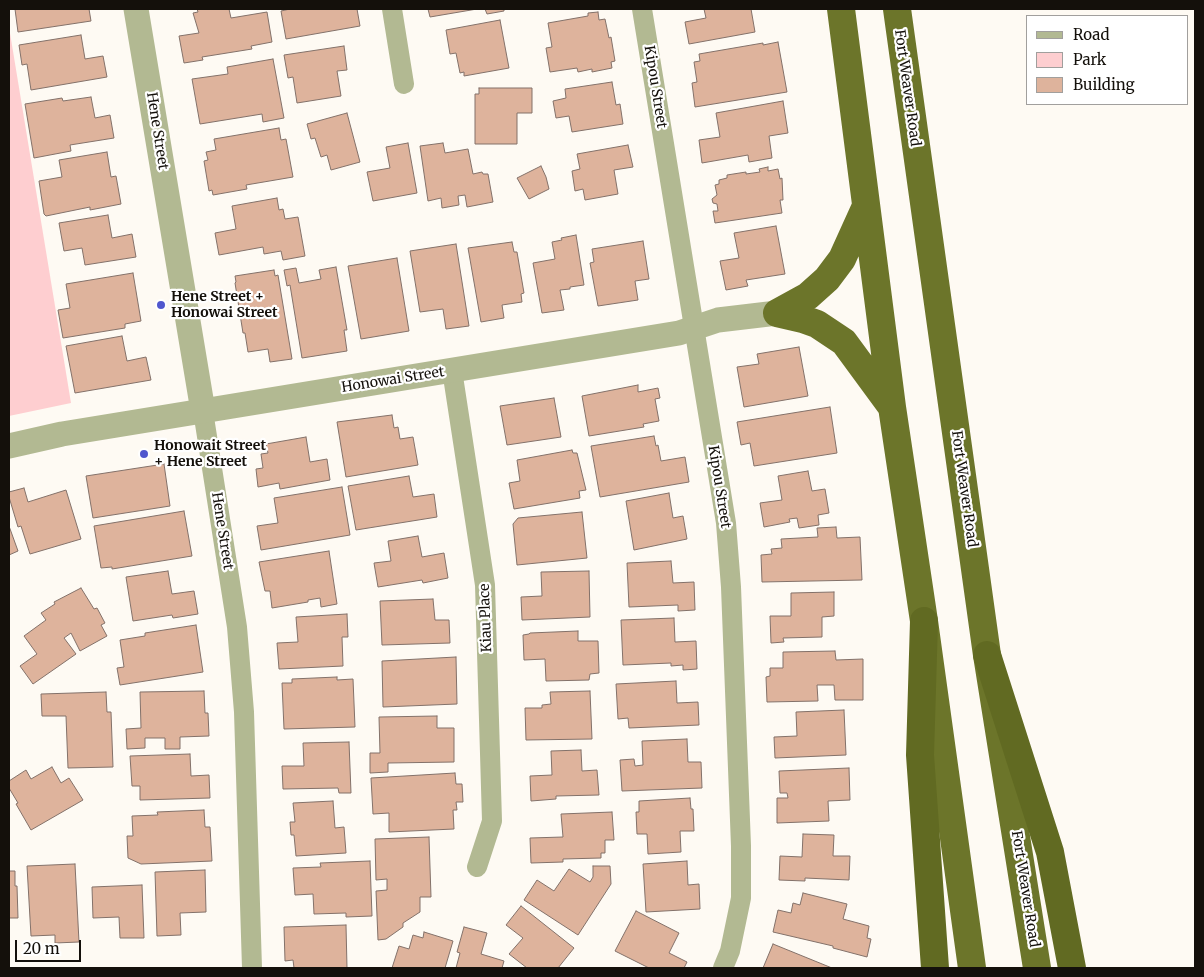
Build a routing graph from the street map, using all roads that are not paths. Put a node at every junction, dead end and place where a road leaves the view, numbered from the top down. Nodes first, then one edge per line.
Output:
1 (136, 9) edge
2 (392, 9) edge
3 (642, 9) edge
4 (841, 9) edge
5 (897, 9) edge
6 (404, 84) dead end
7 (866, 206) junction
8 (777, 313) junction
9 (694, 328) junction
10 (452, 370) junction
11 (892, 407) junction
12 (203, 411) junction
13 (9, 446) edge
14 (924, 621) junction
15 (987, 655) junction
16 (477, 867) dead end
17 (252, 968) edge
18 (723, 968) edge
19 (935, 968) edge
20 (972, 968) edge
21 (1037, 968) edge
22 (1072, 968) edge

1 - 12 street, Hene Street
2 - 6 street
3 - 9 street, Kipou Street
4 - 7 highway
5 - 15 highway, Fort Weaver Road
7 - 8 highway
7 - 11 highway
8 - 9 street, Honowai Street
8 - 11 highway
9 - 10 street, Honowai Street
9 - 18 street, Kipou Street
10 - 12 street, Honowai Street
10 - 16 street, Kiau Place
11 - 14 highway
12 - 13 street, Honowai Street
12 - 17 street, Hene Street
14 - 19 highway
14 - 20 highway
15 - 21 highway, Fort Weaver Road
15 - 22 highway

